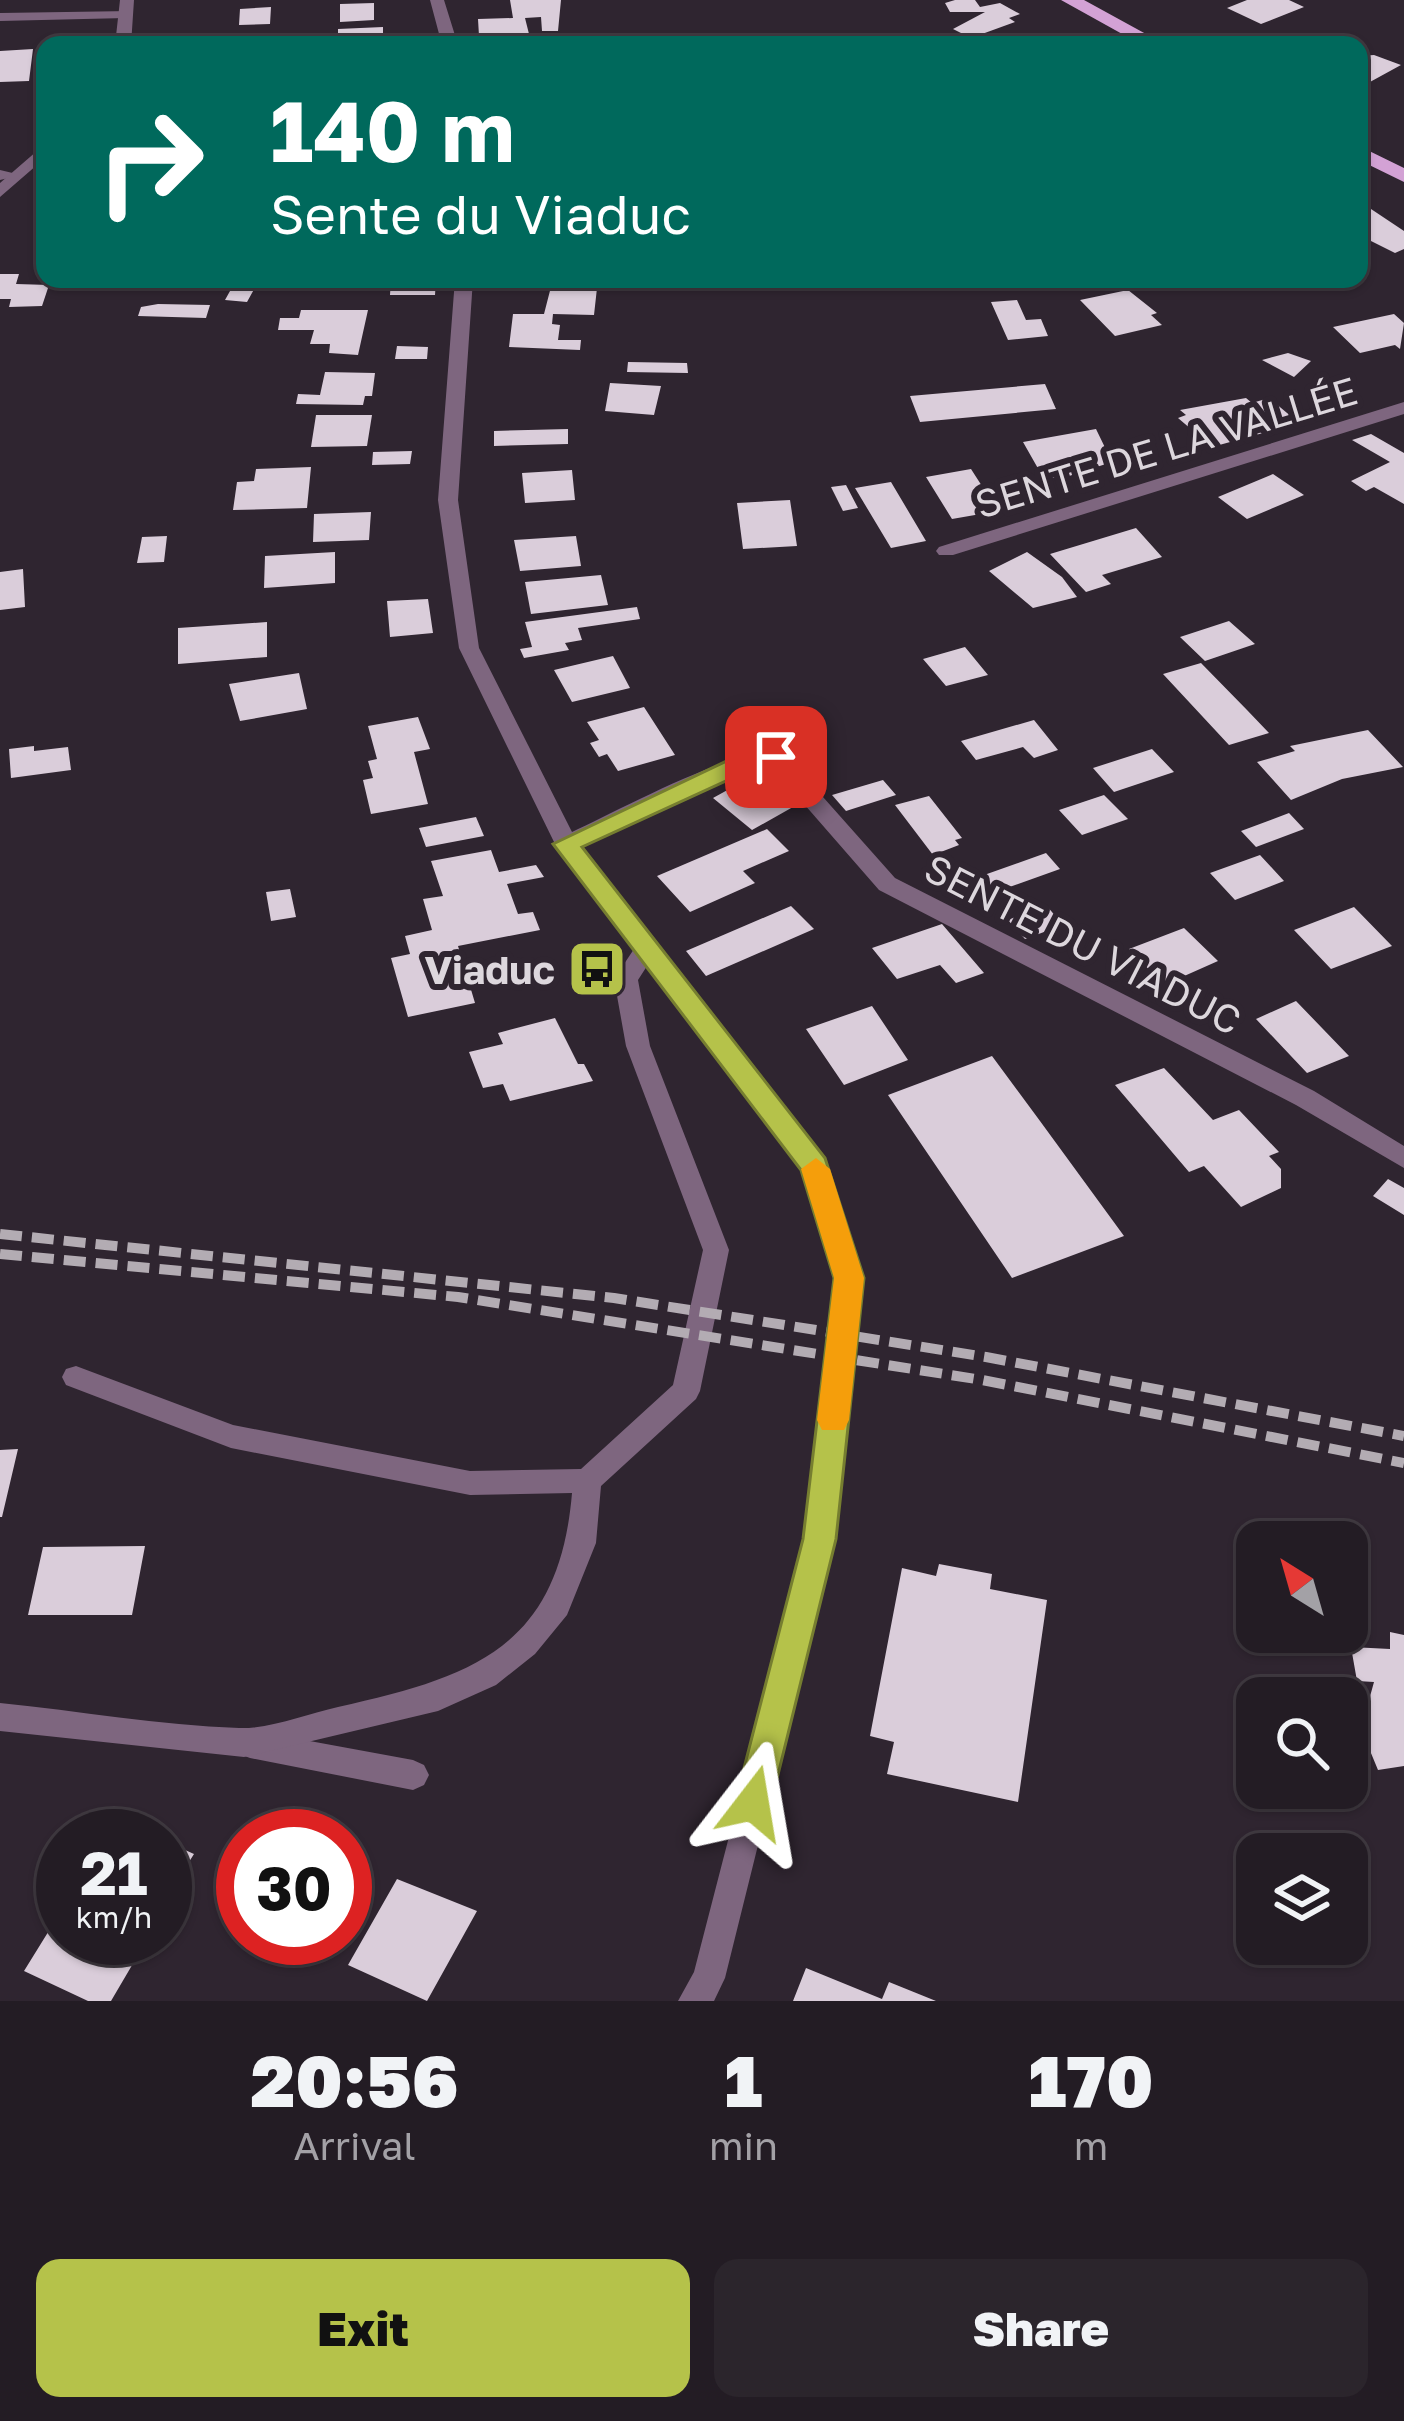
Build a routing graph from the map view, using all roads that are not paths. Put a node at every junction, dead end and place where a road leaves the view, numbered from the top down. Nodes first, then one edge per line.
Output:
1 (436, 0) edge
2 (1070, 0) edge
3 (126, 7) edge
4 (0, 17) edge
5 (447, 36) edge
6 (1139, 36) edge
7 (36, 155) edge
8 (1368, 157) edge
9 (6, 175) edge
10 (1404, 176) edge
11 (0, 192) edge
12 (463, 288) edge
13 (1404, 408) edge
14 (946, 551) dead end
15 (566, 844) junction
16 (646, 949) junction
17 (1404, 1158) edge
18 (76, 1376) dead end
19 (587, 1480) junction
20 (0, 1717) edge
21 (244, 1742) junction
22 (413, 1775) dead end
23 (695, 2001) edge

1 - 5 street
2 - 6 main road
3 - 4 street
7 - 9 street
8 - 10 main road
9 - 11 street
12 - 15 street
13 - 14 street, SENTE DE LA VALLÉE
15 - 16 street
15 - 17 street, SENTE DU VIADUC
16 - 19 street
16 - 23 street
18 - 19 street
19 - 21 street
20 - 21 street
21 - 22 street

